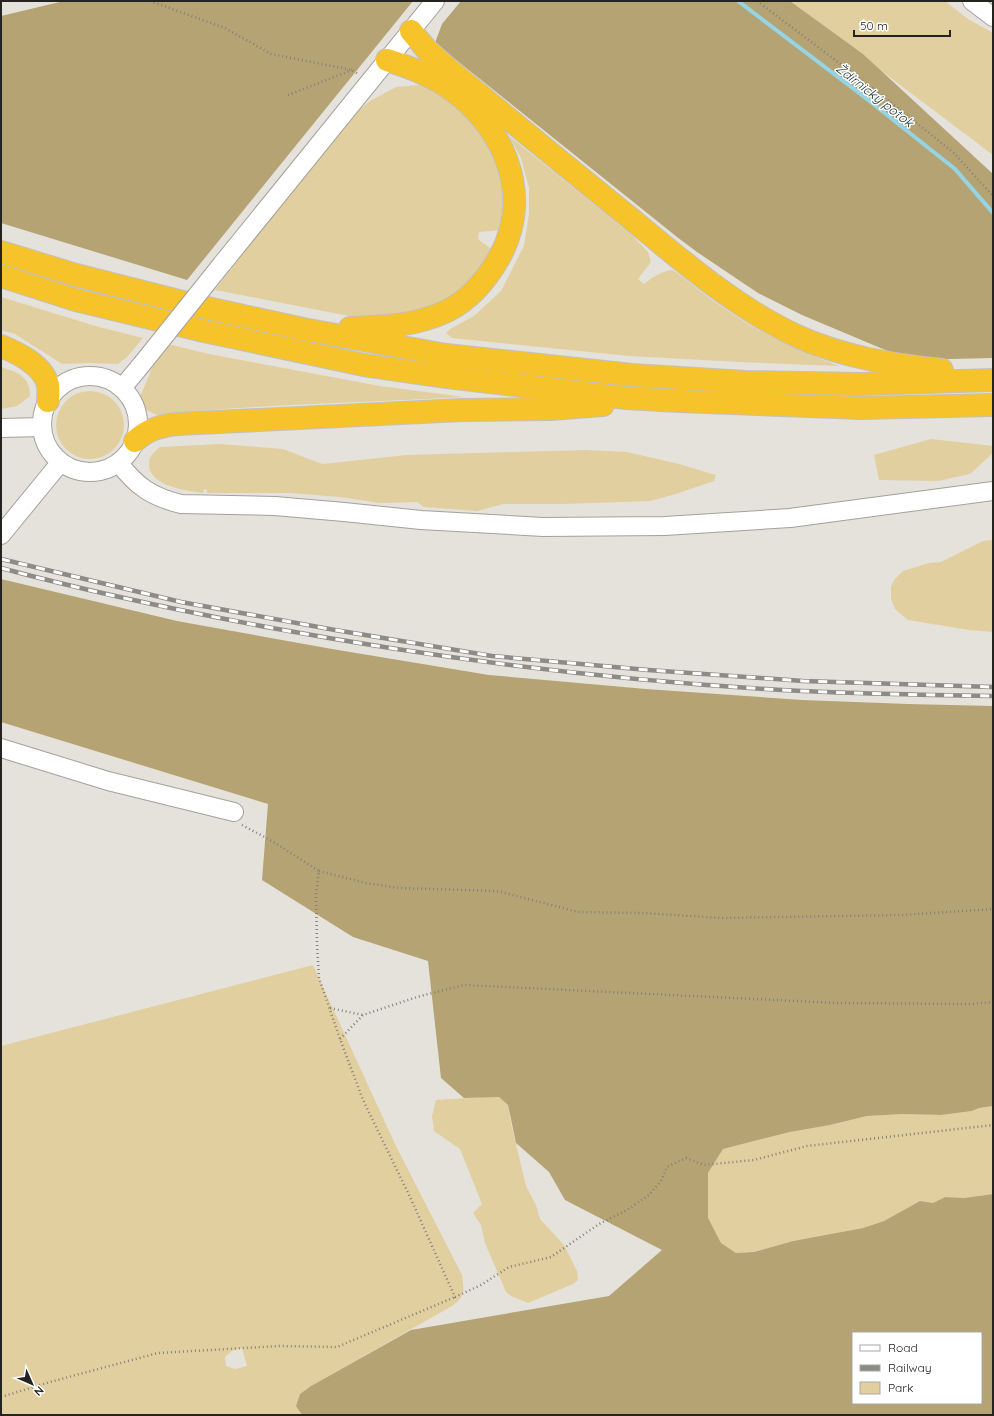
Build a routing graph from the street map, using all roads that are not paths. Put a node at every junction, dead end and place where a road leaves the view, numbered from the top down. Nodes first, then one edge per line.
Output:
1 (435, 1) edge
2 (972, 1) edge
3 (993, 17) edge
4 (411, 31) junction
5 (387, 60) junction
6 (1, 252) edge
7 (1, 276) edge
8 (303, 329) junction
9 (1, 346) edge
10 (993, 376) edge
11 (993, 380) edge
12 (122, 388) junction
13 (48, 401) junction
14 (680, 401) junction
15 (993, 405) edge
16 (42, 426) junction
17 (1, 428) edge
18 (135, 441) junction
19 (60, 462) junction
20 (119, 463) junction
21 (993, 491) edge
22 (1, 535) edge
23 (1, 748) edge
24 (235, 817) road end

1 - 4 street
2 - 3 street
4 - 5 street
4 - 10 highway
5 - 8 highway
5 - 12 street, bridge
6 - 8 highway
7 - 14 highway
8 - 11 highway
9 - 13 highway
12 - 13 street
12 - 18 street
13 - 16 street
14 - 15 highway
14 - 18 highway
16 - 17 street
16 - 19 street
18 - 20 street
19 - 20 street
19 - 22 street
20 - 21 street
23 - 24 street

